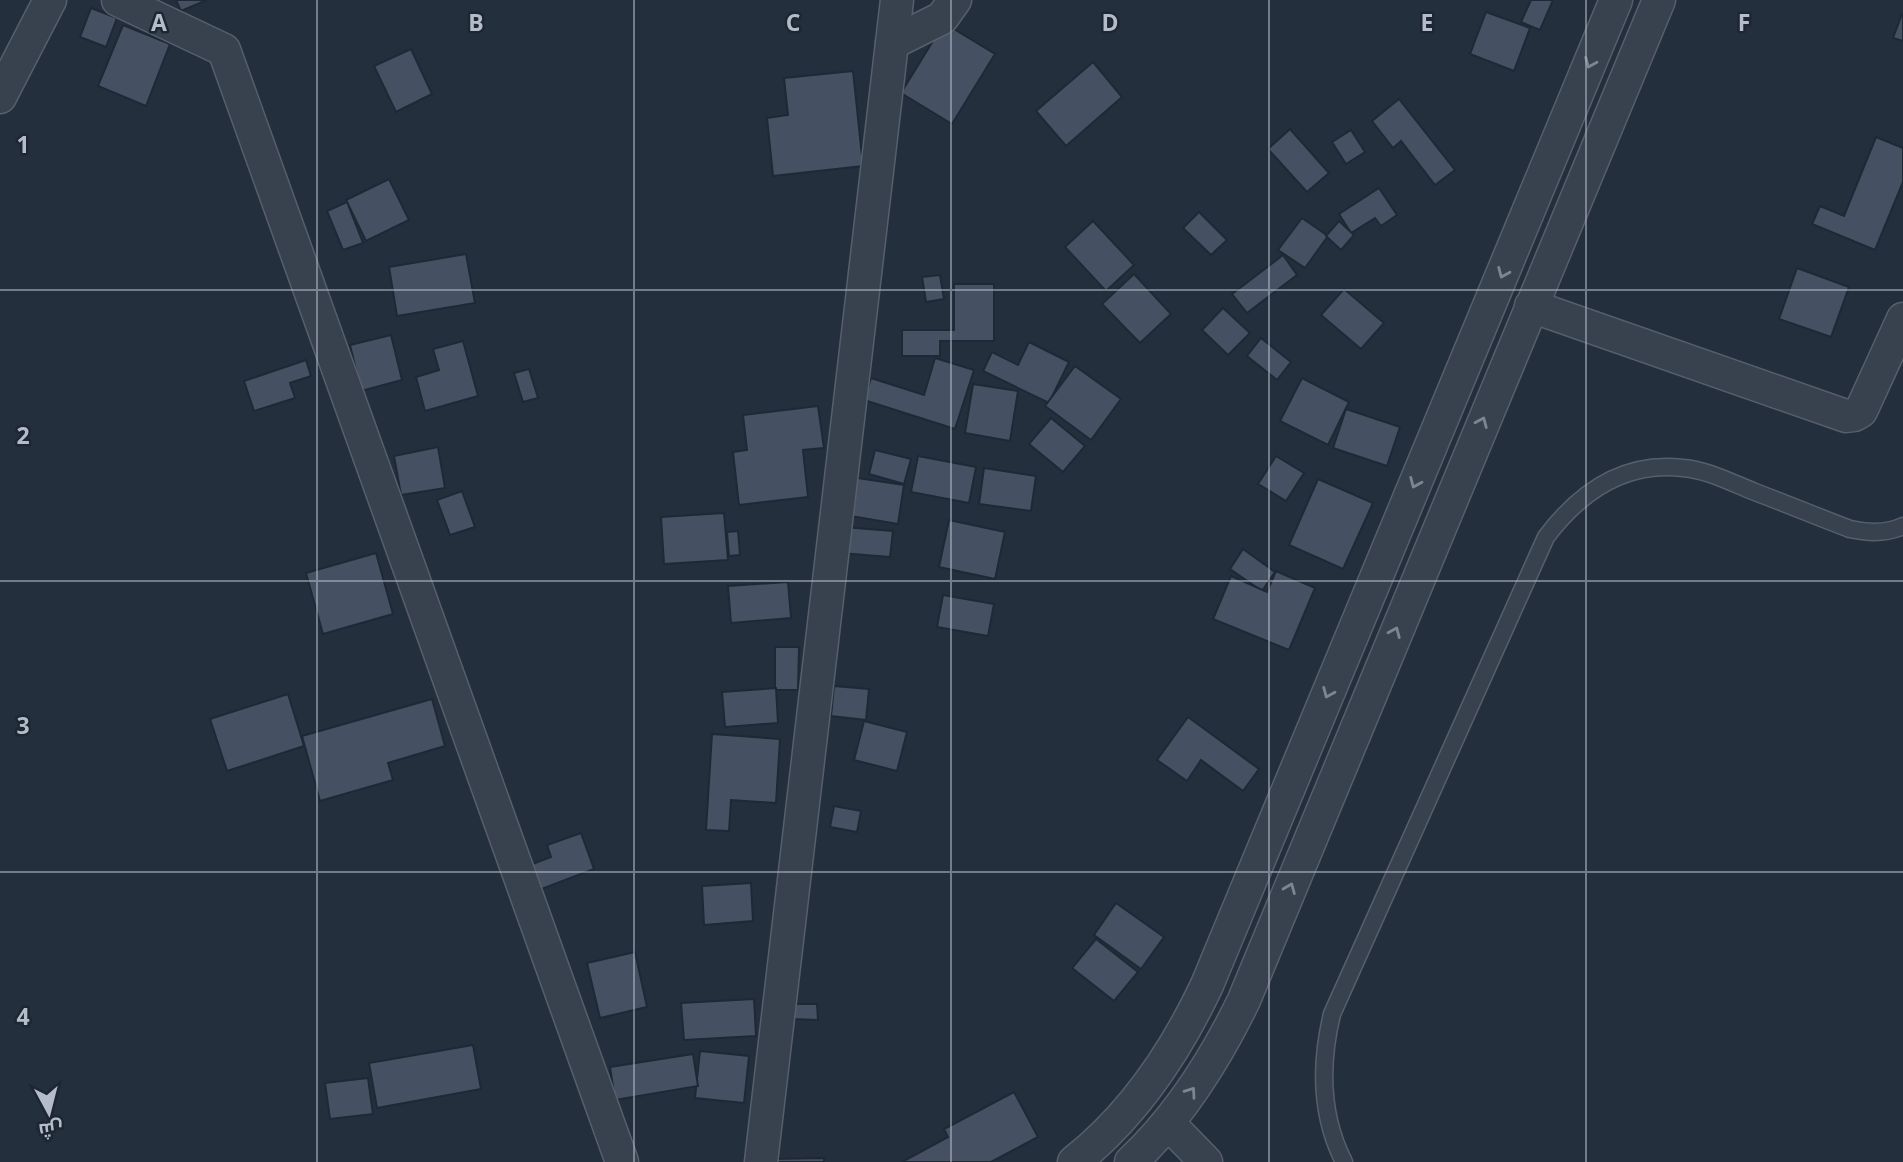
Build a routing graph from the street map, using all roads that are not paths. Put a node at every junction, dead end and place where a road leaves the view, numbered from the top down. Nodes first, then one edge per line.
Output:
1 (50, 0) edge
2 (118, 0) edge
3 (897, 0) edge
4 (955, 0) edge
5 (1616, 0) edge
6 (1659, 0) edge
7 (892, 43) junction
8 (0, 97) edge
9 (1531, 306) junction
10 (1903, 319) edge
11 (1903, 526) edge
12 (1168, 1123) junction
13 (622, 1162) edge
14 (761, 1162) edge
15 (1074, 1162) edge
16 (1131, 1162) edge
17 (1206, 1162) edge
18 (1344, 1162) edge

1 - 8 street
2 - 13 street
3 - 7 street
4 - 7 street
5 -> 15 street
6 - 9 street
7 - 14 street
9 - 10 street
12 -> 9 street
11 - 18 lane
12 - 16 street
12 - 17 street

